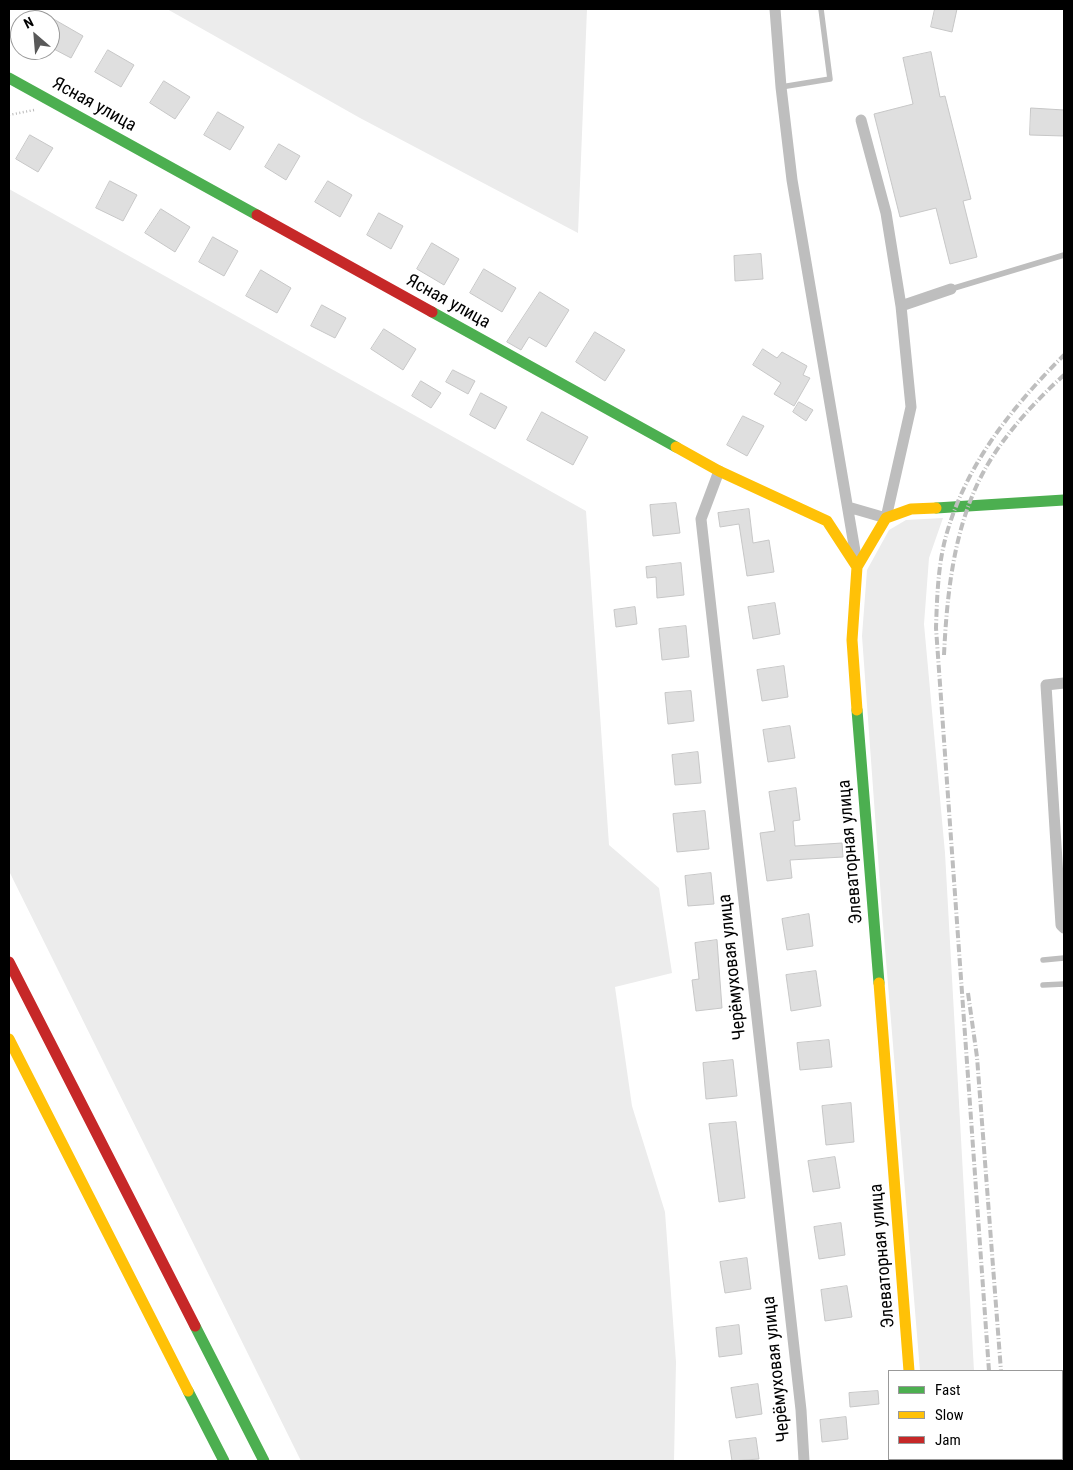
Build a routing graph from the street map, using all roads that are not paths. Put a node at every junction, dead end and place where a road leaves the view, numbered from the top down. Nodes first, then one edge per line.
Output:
1 (775, 9) edge
2 (821, 9) edge
3 (9, 78) edge
4 (781, 87) junction
5 (861, 120) dead end
6 (1064, 255) edge
7 (951, 290) joint
8 (901, 306) junction
9 (719, 471) junction
10 (1064, 500) edge
11 (848, 507) junction
12 (886, 518) junction
13 (858, 567) junction
14 (1064, 683) edge
15 (1064, 928) edge
16 (1064, 958) edge
17 (1043, 960) dead end
18 (9, 962) edge
19 (1064, 984) edge
20 (1043, 985) dead end
21 (9, 1039) edge
22 (909, 1370) edge
23 (224, 1461) edge
24 (264, 1461) edge
25 (804, 1461) edge

1 - 4 street
2 - 4 lane
3 - 9 street, Ясная улица
4 - 11 street
5 - 8 street
6 - 7 lane
7 - 8 street
8 - 12 street
9 - 13 street, Ясная улица
9 - 25 street, Черёмуховая улица
10 - 12 street
11 - 12 street
11 - 13 street
12 - 13 street, Элеваторная улица
13 - 22 street, Элеваторная улица
14 - 15 street
16 - 17 lane
18 - 24 street
19 - 20 lane
21 - 23 street

